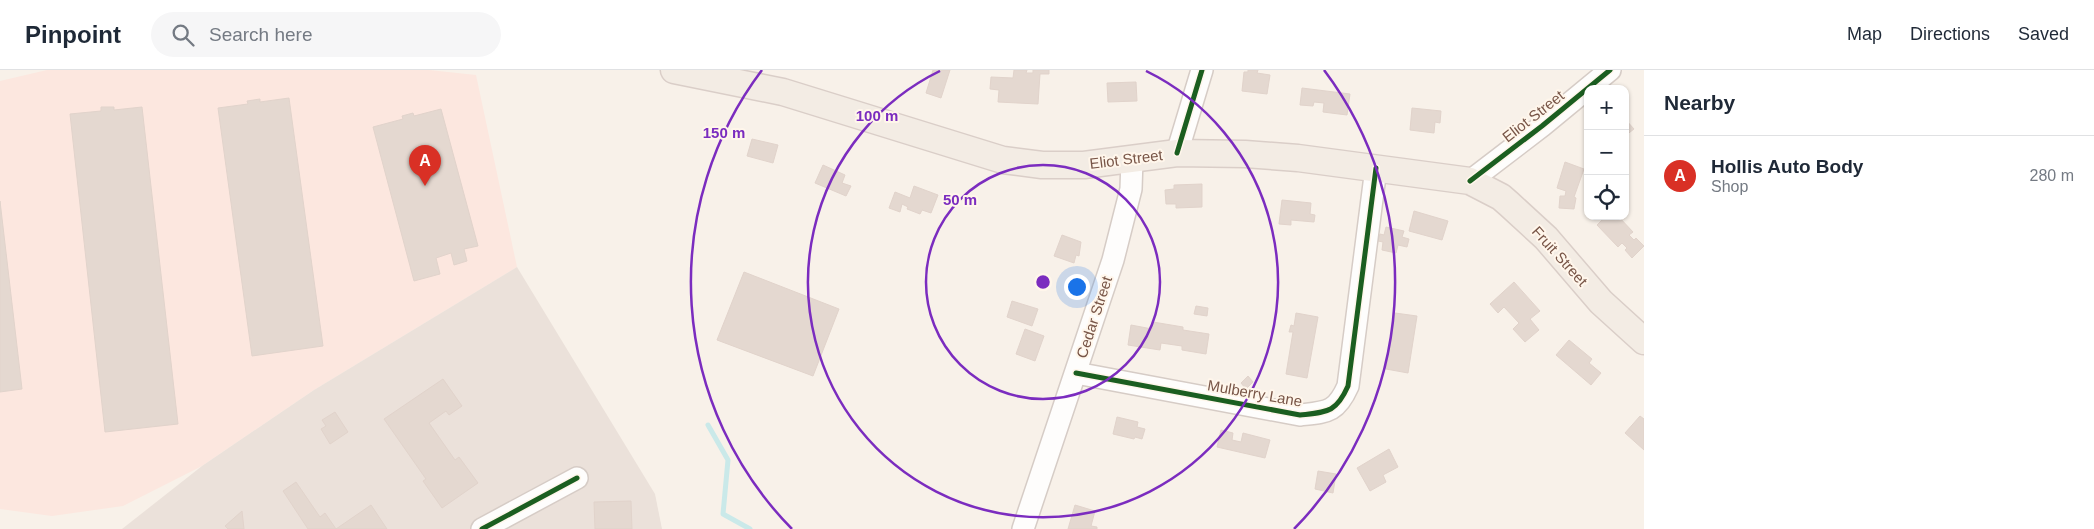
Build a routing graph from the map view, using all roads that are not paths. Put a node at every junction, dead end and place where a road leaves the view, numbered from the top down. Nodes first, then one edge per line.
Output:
1 (674, 70) edge
2 (1202, 70) edge
3 (1610, 70) edge
4 (1177, 153) junction
5 (1132, 159) junction
6 (1376, 168) junction
7 (1470, 181) junction
8 (1644, 341) edge
9 (1076, 373) junction
10 (577, 478) dead end
11 (482, 529) edge
12 (1023, 529) edge

1 - 5 main road, Eliot Street
2 - 4 street
3 - 7 street, Eliot Street
4 - 5 main road, Eliot Street
4 - 6 main road, Eliot Street
5 - 9 street, Cedar Street
6 - 7 main road, Eliot Street
6 - 9 street, Mulberry Lane
7 - 8 main road, Fruit Street
9 - 12 street, Cedar Street
10 - 11 street

